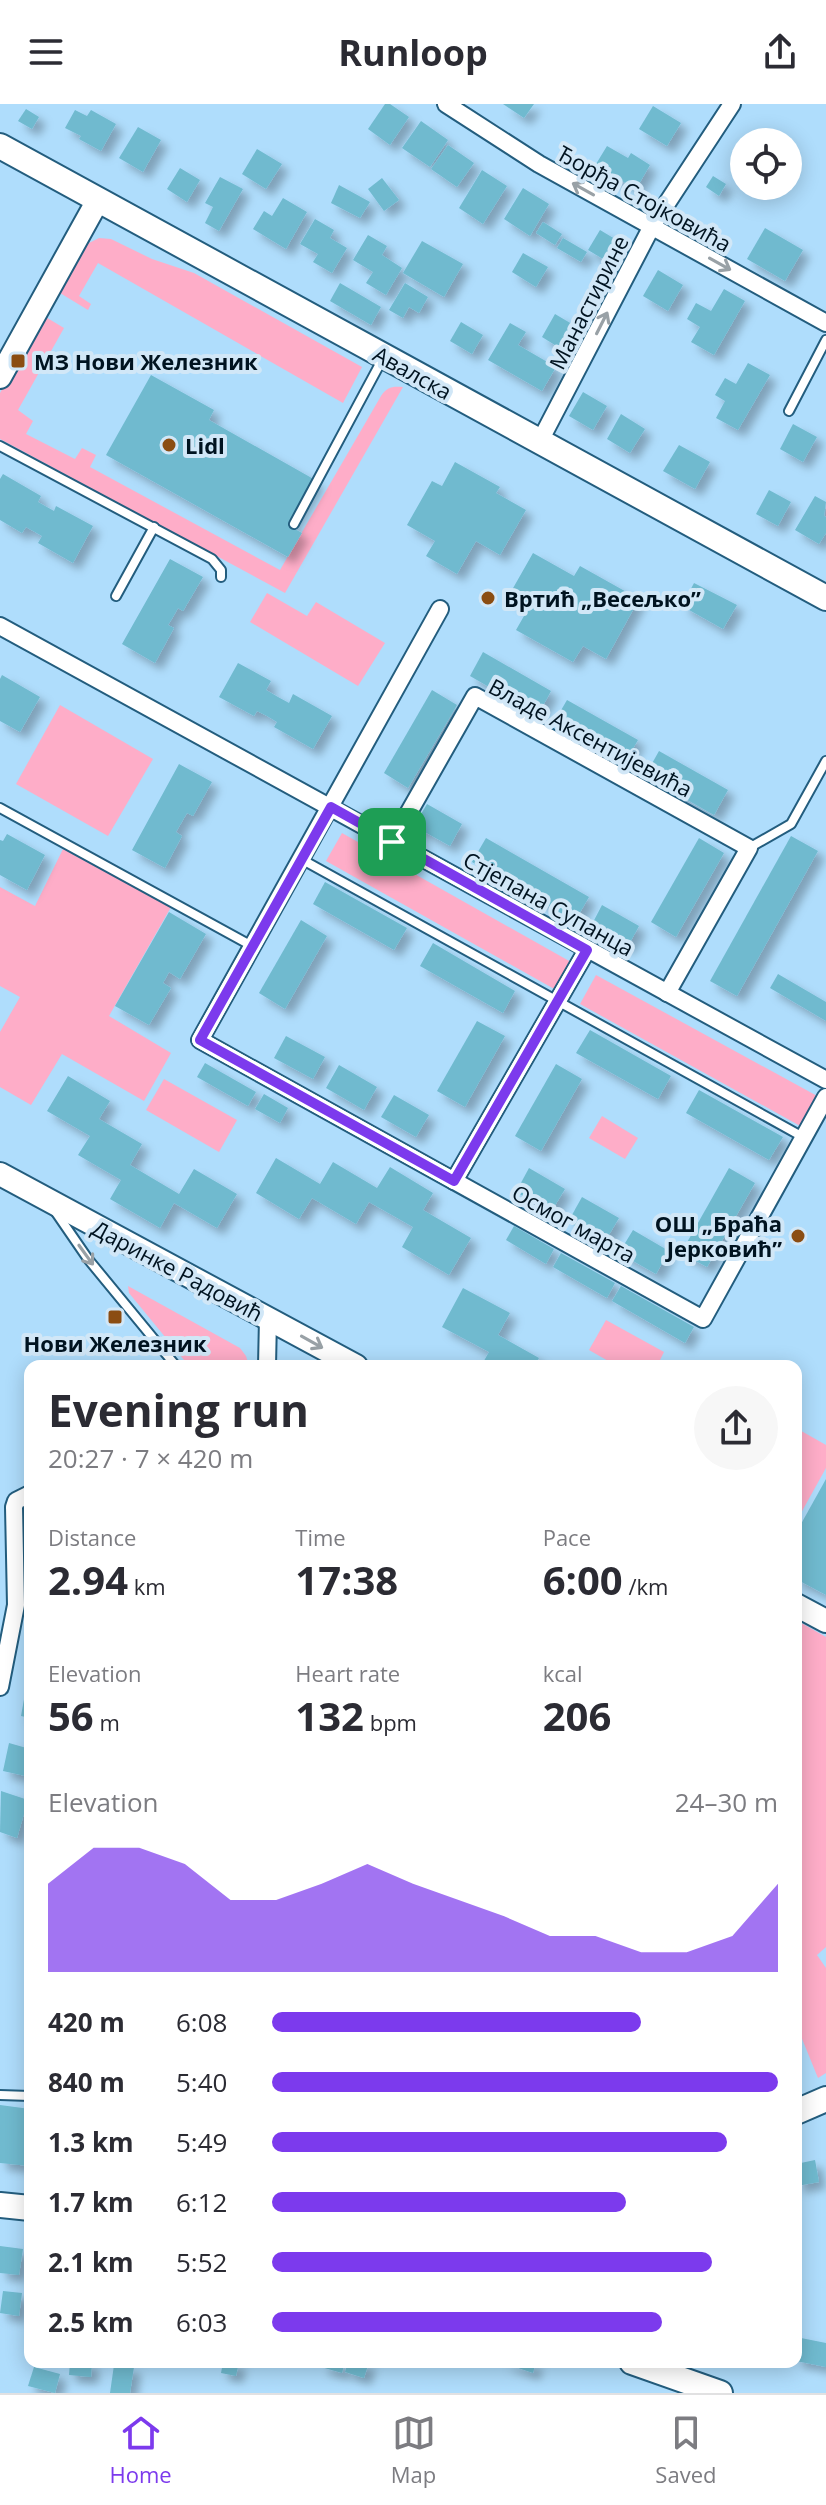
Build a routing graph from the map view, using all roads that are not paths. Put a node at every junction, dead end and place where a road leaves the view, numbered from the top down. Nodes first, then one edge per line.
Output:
1 (446, 104) edge
2 (732, 104) edge
3 (0, 146) edge
4 (98, 200) junction
5 (652, 226) junction
6 (826, 323) edge
7 (826, 340) edge
8 (385, 356) junction
9 (1, 374) edge
10 (789, 411) dead end
11 (540, 441) junction
12 (0, 446) edge
13 (294, 524) dead end
14 (154, 527) junction
15 (221, 577) dead end
16 (116, 596) dead end
17 (826, 598) edge
18 (440, 609) dead end
19 (0, 626) edge
20 (826, 761) edge
21 (331, 807) junction
22 (0, 808) edge
23 (392, 842) junction
24 (749, 848) junction
25 (301, 859) junction
26 (252, 946) junction
27 (587, 950) junction
28 (667, 993) junction
29 (558, 1001) junction
30 (825, 1078) edge
31 (826, 1097) edge
32 (803, 1137) junction
33 (0, 1174) edge
34 (454, 1181) junction
35 (47, 1201) junction
36 (268, 1318) junction
37 (171, 1360) edge
38 (267, 1360) edge
39 (345, 1360) edge
40 (24, 1497) edge
41 (8, 1606) edge
42 (802, 1608) edge
43 (826, 1621) edge
44 (0, 1687) edge
45 (0, 2095) edge
46 (24, 2096) edge
47 (826, 2099) edge
48 (802, 2109) edge
49 (0, 2205) edge
50 (24, 2207) edge
51 (649, 2368) edge
52 (720, 2393) edge

5 -> 1 street, Ђорђа Стојковића
2 - 5 street, Манастирине
3 - 4 main road, Авалска
4 - 8 main road, Авалска
4 - 9 street
5 -> 6 street, Ђорђа Стојковића
11 -> 5 street, Манастирине
7 - 10 lane
8 - 11 main road, Авалска
8 - 13 lane
11 - 17 main road, Авалска
12 - 14 lane
14 - 15 lane
14 - 16 lane
18 - 21 street, Осмог марта
19 - 21 street, Стјепана Супанца
20 - 24 lane
21 - 23 street, Стјепана Супанца
21 - 25 street, Осмог марта
22 - 26 lane
23 - 24 street, Владе Аксентијевића
23 - 27 street, Стјепана Супанца
24 - 28 street
25 - 26 street, Осмог марта
25 - 29 lane
26 - 34 street, Осмог марта
27 - 28 street, Стјепана Супанца
27 - 29 street
28 - 30 street, Стјепана Супанца
29 - 32 lane
29 - 34 street
31 - 32 street, Осмог марта
32 - 34 street, Осмог марта
33 - 35 street, Даринке Радовић
35 - 36 street, Даринке Радовић
35 -> 37 lane
36 - 38 street
36 -> 39 street, Даринке Радовић
40 - 41 street
41 - 44 street
42 - 43 street
45 - 46 lane
47 - 48 main road
49 - 50 main road
51 - 52 main road

